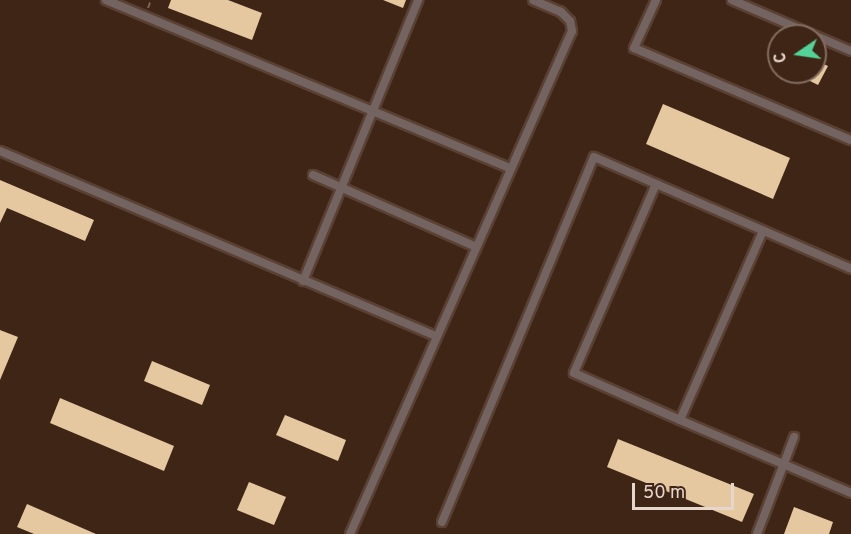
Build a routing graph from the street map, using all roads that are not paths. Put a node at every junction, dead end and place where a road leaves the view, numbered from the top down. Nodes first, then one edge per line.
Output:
1 (106, 0) edge
2 (418, 0) edge
3 (533, 0) edge
4 (656, 0) edge
5 (732, 0) edge
6 (851, 51) edge
7 (373, 110) junction
8 (851, 140) edge
9 (0, 152) edge
10 (509, 168) junction
11 (313, 175) dead end
12 (656, 184) junction
13 (342, 186) junction
14 (763, 231) junction
15 (474, 246) junction
16 (851, 269) edge
17 (303, 281) junction
18 (435, 336) junction
19 (680, 420) junction
20 (794, 437) dead end
21 (783, 464) junction
22 (851, 493) edge
23 (442, 522) dead end
24 (350, 534) edge
25 (757, 534) edge

1 - 7 lane
2 - 7 lane
3 - 10 lane
4 - 8 lane
5 - 6 lane
7 - 10 lane
7 - 13 lane
9 - 17 lane
10 - 15 lane
11 - 13 lane
12 - 14 lane
12 - 19 lane
12 - 23 lane
13 - 15 lane
13 - 17 lane
14 - 16 lane
14 - 19 lane
15 - 18 lane
17 - 18 lane
18 - 24 lane
19 - 21 lane
20 - 21 lane
21 - 22 lane
21 - 25 lane

